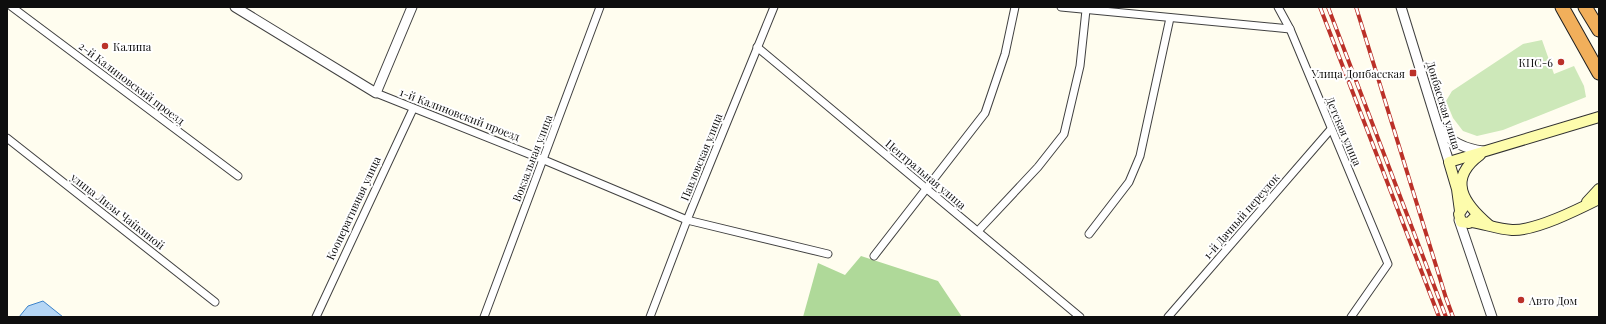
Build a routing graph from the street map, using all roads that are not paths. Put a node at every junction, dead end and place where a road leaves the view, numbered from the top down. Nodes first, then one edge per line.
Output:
1 (12, 7) edge
2 (235, 7) edge
3 (412, 7) edge
4 (600, 7) edge
5 (774, 7) edge
6 (1015, 7) edge
7 (1061, 7) edge
8 (1278, 7) edge
9 (1401, 7) edge
10 (1562, 7) edge
11 (1585, 7) edge
12 (1086, 10) junction
13 (1170, 18) junction
14 (1290, 29) junction
15 (1599, 30) edge
16 (757, 47) junction
17 (1599, 73) edge
18 (376, 93) junction
19 (413, 109) junction
20 (1599, 117) edge
21 (1331, 128) junction
22 (1439, 128) junction
23 (7, 138) edge
24 (1485, 152) junction
25 (544, 160) junction
26 (1449, 162) junction
27 (1452, 173) junction
28 (238, 176) dead end
29 (1461, 188) junction
30 (927, 189) junction
31 (1599, 189) edge
32 (1599, 199) edge
33 (1584, 206) junction
34 (1473, 210) junction
35 (1459, 215) junction
36 (687, 220) junction
37 (1471, 223) junction
38 (1490, 226) junction
39 (978, 231) junction
40 (1089, 234) dead end
41 (1469, 250) junction
42 (828, 254) dead end
43 (874, 256) dead end
44 (215, 302) dead end
45 (316, 317) edge
46 (484, 317) edge
47 (650, 317) edge
48 (1080, 317) edge
49 (1168, 317) edge
50 (1351, 317) edge
51 (1492, 317) edge

1 - 28 street, 2-й Калиновский проезд
2 - 18 street, 1-й Калиновский проезд
3 - 18 street
4 - 25 street, Вокзальная улица
5 - 16 street, Павловская улица
6 - 30 street
7 - 12 street
8 - 14 street, Детская улица
9 - 22 street, Донбасская улица
10 - 17 highway
11 - 15 highway
12 - 13 street
12 - 39 street
13 - 14 street
13 - 40 street
14 - 21 street, Детская улица
16 - 30 street, Центральная улица
16 - 36 street, Павловская улица
18 - 19 street, 1-й Калиновский проезд
19 - 25 street, 1-й Калиновский проезд
19 - 45 street, Кооперативная улица
20 - 24 main road
21 - 49 street, 1-й Дачный переулок
21 - 50 street, Детская улица
22 - 24 street
22 - 26 street, Донбасская улица
23 - 44 street, улица Лизы Чайкиной
24 - 26 main road
24 - 29 main road
25 - 36 street, 1-й Калиновский проезд
25 - 46 street, Вокзальная улица
26 - 27 main road, Донбасская улица
27 - 29 main road
27 - 35 main road, Донбасская улица
29 - 34 main road
30 - 39 street, Центральная улица
30 - 43 street
31 - 33 main road
32 - 33 main road
33 - 38 main road
34 - 35 main road
34 - 37 main road
34 - 38 main road
35 - 37 main road
35 - 41 street, Донбасская улица
36 - 42 street, 1-й Калиновский проезд
36 - 47 street, Павловская улица
37 - 38 main road
37 - 41 street, Донбасская улица
39 - 48 street, Центральная улица
41 - 51 street, Донбасская улица

